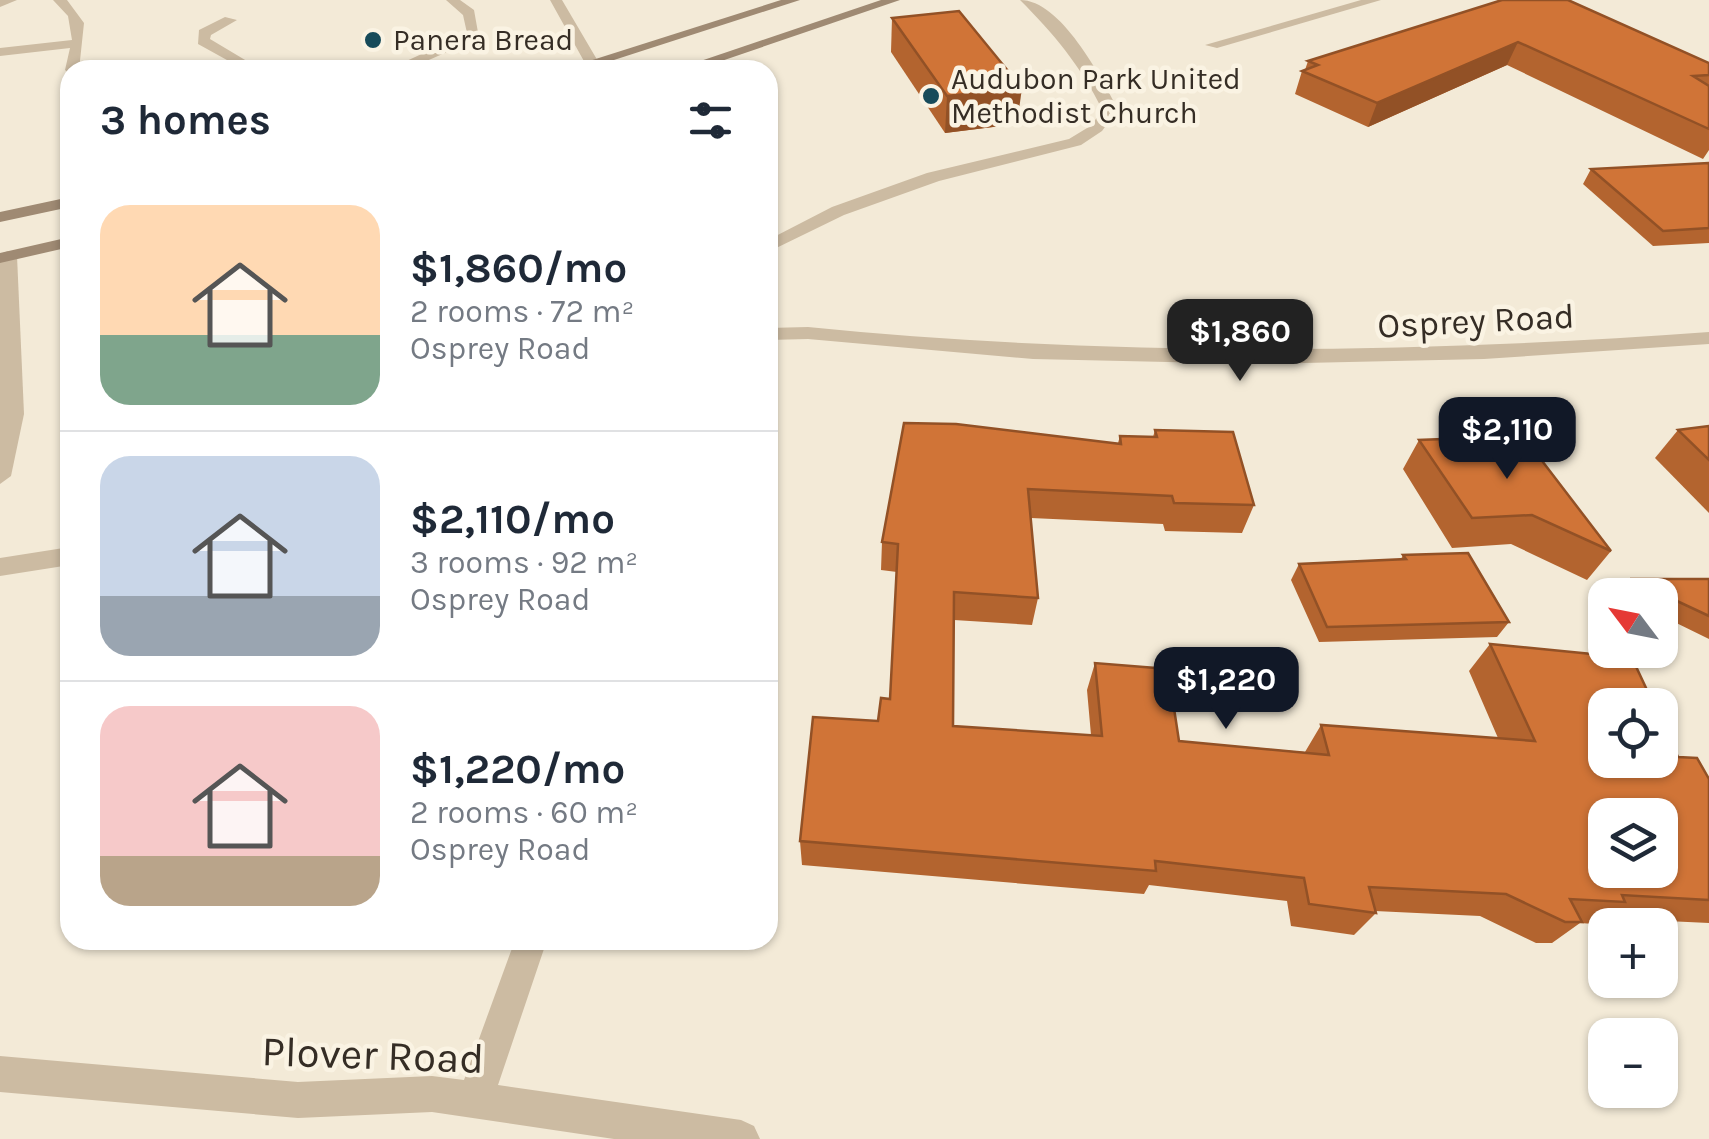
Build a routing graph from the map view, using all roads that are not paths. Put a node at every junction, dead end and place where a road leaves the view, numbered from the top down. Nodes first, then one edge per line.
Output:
1 (11, 0) edge
2 (59, 0) edge
3 (452, 0) edge
4 (556, 0) edge
5 (794, 0) edge
6 (894, 0) edge
7 (1026, 0) edge
8 (1374, 0) edge
9 (0, 3) edge
10 (230, 20) dead end
11 (78, 44) junction
12 (1212, 45) dead end
13 (0, 52) edge
14 (74, 60) edge
15 (238, 60) edge
16 (417, 60) edge
17 (587, 60) edge
18 (612, 60) edge
19 (711, 60) edge
20 (60, 204) edge
21 (0, 217) edge
22 (778, 242) edge
23 (60, 244) edge
24 (4, 257) edge
25 (778, 334) edge
26 (1709, 338) edge
27 (7, 344) edge
28 (0, 476) edge
29 (60, 558) edge
30 (0, 567) edge
31 (527, 950) edge
32 (0, 1074) edge
33 (474, 1102) junction
34 (740, 1139) edge

1 - 9 street
2 - 11 street
3 - 16 street
4 - 17 street
5 - 18 main road
6 - 19 main road
7 - 22 street
8 - 12 street
10 - 15 street
11 - 13 street
11 - 14 street
20 - 21 main road
23 - 24 main road
24 - 27 street
25 - 26 street, Osprey Road
27 - 28 street
29 - 30 street
31 - 33 street
32 - 33 street, Plover Road
33 - 34 street, Plover Road

